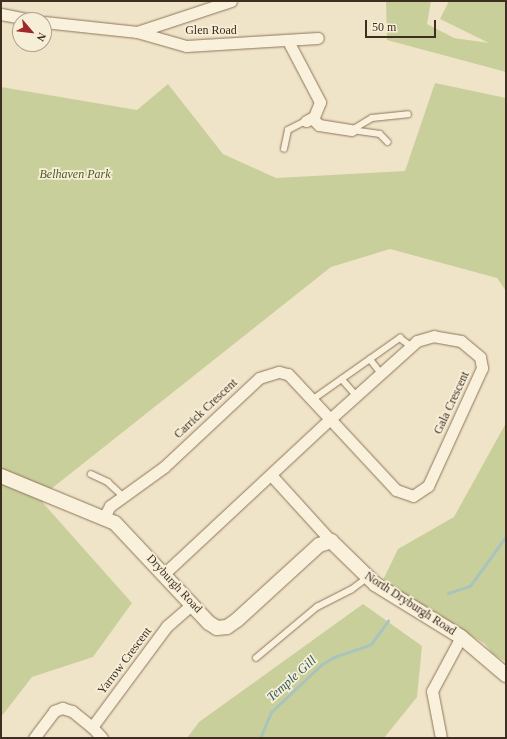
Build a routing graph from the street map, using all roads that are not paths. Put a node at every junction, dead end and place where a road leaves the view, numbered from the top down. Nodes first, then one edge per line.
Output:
1 (226, 3) edge
2 (1, 14) edge
3 (12, 16) edge
4 (52, 23) edge
5 (137, 32) junction
6 (318, 38) dead end
7 (288, 41) junction
8 (408, 114) dead end
9 (309, 120) junction
10 (352, 130) junction
11 (388, 142) dead end
12 (284, 149) dead end
13 (411, 346) junction
14 (370, 359) junction
15 (381, 373) junction
16 (342, 379) junction
17 (356, 395) junction
18 (312, 400) junction
19 (330, 419) junction
20 (92, 474) dead end
21 (271, 475) junction
22 (1, 476) edge
23 (123, 496) junction
24 (104, 518) junction
25 (331, 541) junction
26 (164, 574) junction
27 (368, 578) junction
28 (192, 604) junction
29 (461, 637) junction
30 (256, 658) dead end
31 (506, 674) edge
32 (92, 727) junction
33 (34, 738) edge
34 (102, 738) edge
35 (441, 738) edge

1 - 5 street, Glen Road
2 - 3 street
4 - 5 street, Glen Road
5 - 7 street, Glen Road
6 - 7 street, Glen Road
7 - 9 street
8 - 10 lane
9 - 10 street
9 - 12 lane
10 - 11 lane
13 - 14 lane
13 - 15 street, Gala Crescent
13 - 19 street, Gala Crescent
14 - 15 lane
14 - 16 lane
15 - 17 street, Gala Crescent
16 - 17 lane
16 - 18 lane
17 - 19 street, Gala Crescent
18 - 19 street, Carrick Crescent
18 - 23 street, Carrick Crescent
19 - 21 street, Gala Crescent
20 - 23 lane
21 - 25 street, North Dryburgh Road
21 - 26 street, Gala Crescent
22 - 24 street, Dryburgh Road
23 - 24 street, Carrick Crescent
24 - 26 street, Dryburgh Road
25 - 27 street, North Dryburgh Road
25 - 28 street, Dryburgh Road
26 - 28 street, Dryburgh Road
27 - 29 street, North Dryburgh Road
27 - 30 lane
28 - 32 street, Yarrow Crescent
29 - 31 street, North Dryburgh Road
29 - 35 street
32 - 33 street
32 - 34 street

